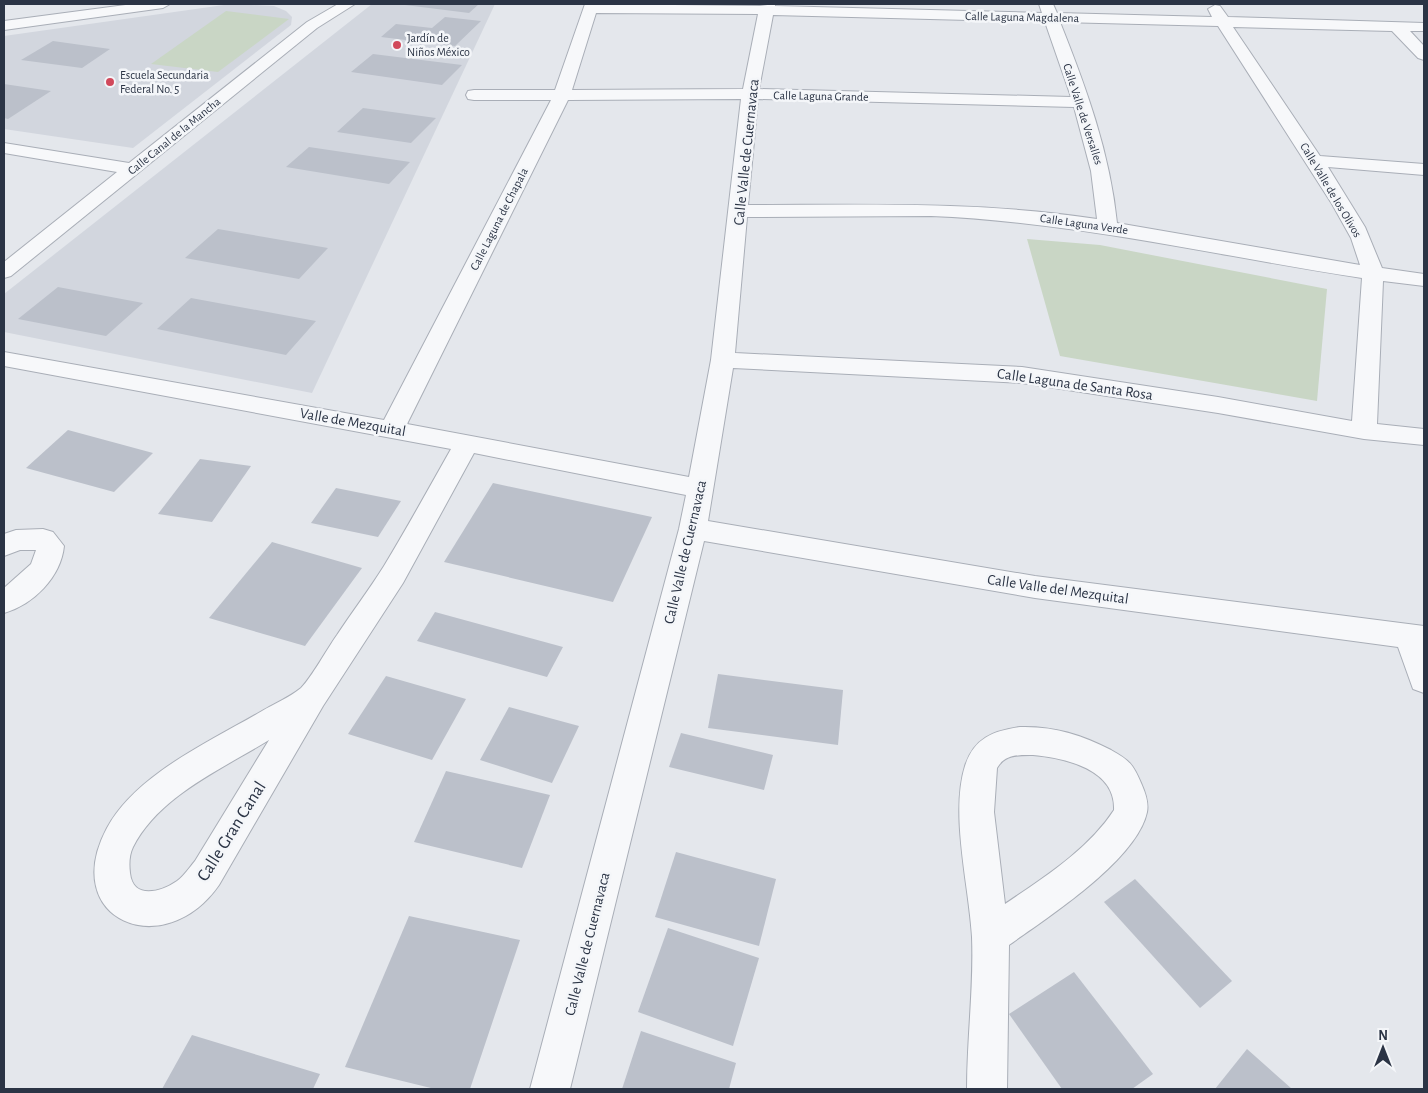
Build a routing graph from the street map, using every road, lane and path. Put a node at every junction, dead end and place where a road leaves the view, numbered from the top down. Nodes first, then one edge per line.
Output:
1 (163, 4) edge
2 (348, 4) edge
3 (1212, 4) edge
4 (311, 6) dead end
5 (591, 6) edge
6 (767, 7) edge
7 (1048, 11) edge
8 (1222, 22) junction
9 (4, 26) edge
10 (312, 26) junction
11 (1397, 27) junction
12 (1424, 27) edge
13 (1424, 56) edge
14 (562, 94) junction
15 (750, 94) junction
16 (474, 95) dead end
17 (1080, 102) junction
18 (4, 148) edge
19 (1315, 161) junction
20 (132, 169) junction
21 (1424, 169) edge
22 (740, 211) junction
23 (1108, 227) junction
24 (4, 272) edge
25 (1373, 274) junction
26 (1424, 280) edge
27 (4, 359) edge
28 (723, 360) junction
29 (392, 429) junction
30 (1364, 431) junction
31 (1424, 437) edge
32 (467, 443) junction
33 (700, 489) junction
34 (693, 529) junction
35 (4, 546) edge
36 (4, 602) edge
37 (1417, 637) edge
38 (1424, 680) edge
39 (312, 697) junction
40 (990, 936) junction
41 (550, 1089) edge
42 (987, 1089) edge

1 - 9 street
2 - 10 street, Calle Canal de la Mancha
3 - 8 street, Calle Valle de los Olivos
4 - 10 street
5 - 6 street, Calle Laguna Magdalena
5 - 14 street, Calle Laguna de Chapala
6 - 7 street, Calle Laguna Magdalena
6 - 15 street, Calle Valle de Cuernavaca
7 - 8 street, Calle Laguna Magdalena
7 - 17 street, Calle Valle de Versalles
8 - 11 street, Calle Laguna Magdalena
8 - 19 street, Calle Valle de los Olivos
10 - 20 street, Calle Canal de la Mancha
11 - 12 street, Calle Laguna Magdalena
11 - 13 street
14 - 15 street, Calle Laguna Grande
14 - 16 street, Calle Laguna Grande
14 - 29 street, Calle Laguna de Chapala
15 - 17 street, Calle Laguna Grande
15 - 22 street, Calle Valle de Cuernavaca
17 - 23 street, Calle Valle de Versalles
18 - 20 street
19 - 21 street
19 - 25 street, Calle Valle de los Olivos
20 - 24 street, Calle Canal de la Mancha
22 - 23 street, Calle Laguna Verde
22 - 28 street, Calle Valle de Cuernavaca
23 - 25 street, Calle Laguna Verde
25 - 26 street, Calle Laguna Verde
25 - 30 street, Calle Valle de los Olivos
27 - 29 street, Valle de Mezquital
28 - 30 street, Calle Laguna de Santa Rosa
28 - 33 street, Calle Valle de Cuernavaca
29 - 32 street, Valle de Mezquital
30 - 31 street, Calle Laguna de Santa Rosa
32 - 33 street, Valle de Mezquital
32 - 39 street, Calle Gran Canal
33 - 34 street, Calle Valle de Cuernavaca
34 - 37 street, Calle Valle del Mezquital
34 - 41 street, Calle Valle de Cuernavaca
35 - 36 street
37 - 38 street
39 - 39 street, Calle Gran Canal
40 - 40 street
40 - 42 street

